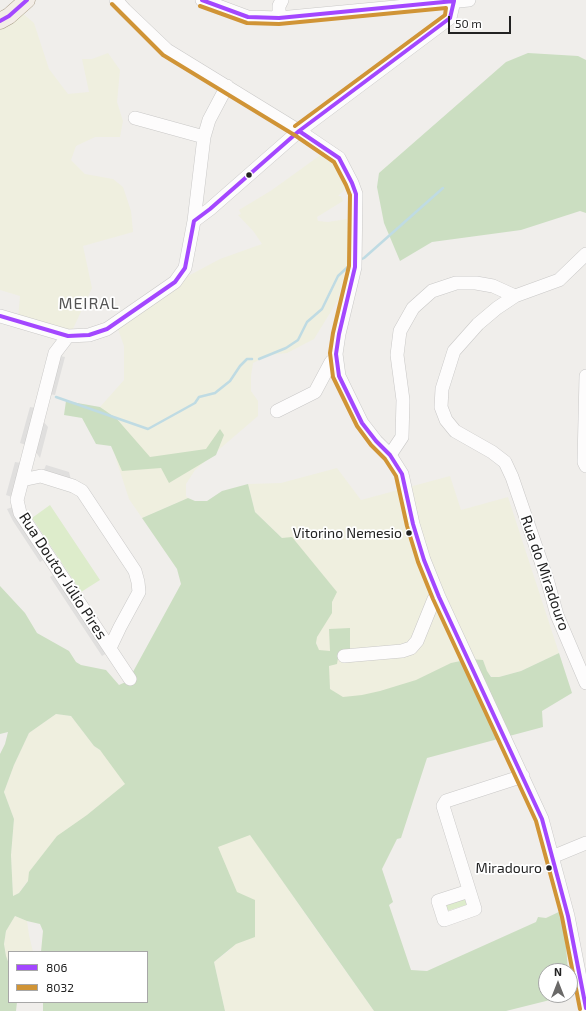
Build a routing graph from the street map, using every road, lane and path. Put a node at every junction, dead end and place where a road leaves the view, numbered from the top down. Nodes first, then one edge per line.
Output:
1 (27, 0) edge
2 (116, 0) edge
3 (202, 0) edge
4 (282, 0) edge
5 (469, 0) edge
6 (454, 1) junction
7 (279, 18) junction
8 (0, 21) edge
9 (227, 86) junction
10 (135, 118) dead end
11 (300, 131) junction
12 (204, 137) junction
13 (194, 221) junction
14 (586, 254) edge
15 (515, 296) junction
16 (0, 316) edge
17 (50, 331) junction
18 (68, 336) junction
19 (55, 352) junction
20 (337, 361) junction
21 (586, 376) edge
22 (277, 411) dead end
23 (390, 455) junction
24 (28, 459) junction
25 (586, 466) edge
26 (41, 476) junction
27 (22, 480) junction
28 (438, 597) junction
29 (120, 627) junction
30 (99, 632) junction
31 (110, 648) junction
32 (344, 656) dead end
33 (130, 679) dead end
34 (586, 683) edge
35 (523, 776) junction
36 (586, 843) edge
37 (552, 857) junction
38 (469, 891) dead end
39 (586, 1008) edge

1 - 8 main road
2 - 9 street
3 - 7 street
4 - 7 street
5 - 6 street
6 - 7 street
6 - 11 street
9 - 11 street
9 - 12 street
10 - 12 street
11 - 13 street
11 - 20 street
12 - 13 street
13 - 18 street
14 - 15 street
15 - 23 street
15 - 34 street, Rua do Miradouro
16 - 17 street
17 - 18 street
17 - 19 street, Rua Doutor Júlio Pires
18 - 19 street, Rua Doutor Júlio Pires
19 - 24 street, Rua Doutor Júlio Pires
20 - 22 street
20 - 23 street
21 - 25 street
23 - 28 street
24 - 26 street
24 - 27 street, Rua Doutor Júlio Pires
26 - 27 street
26 - 29 street
27 - 30 street, Rua Doutor Júlio Pires
28 - 32 street
28 - 35 street
29 - 30 street
29 - 31 street
30 - 31 street, Rua Doutor Júlio Pires
31 - 33 street, Rua Doutor Júlio Pires
35 - 37 street
35 - 38 street
36 - 37 street
37 - 39 street

